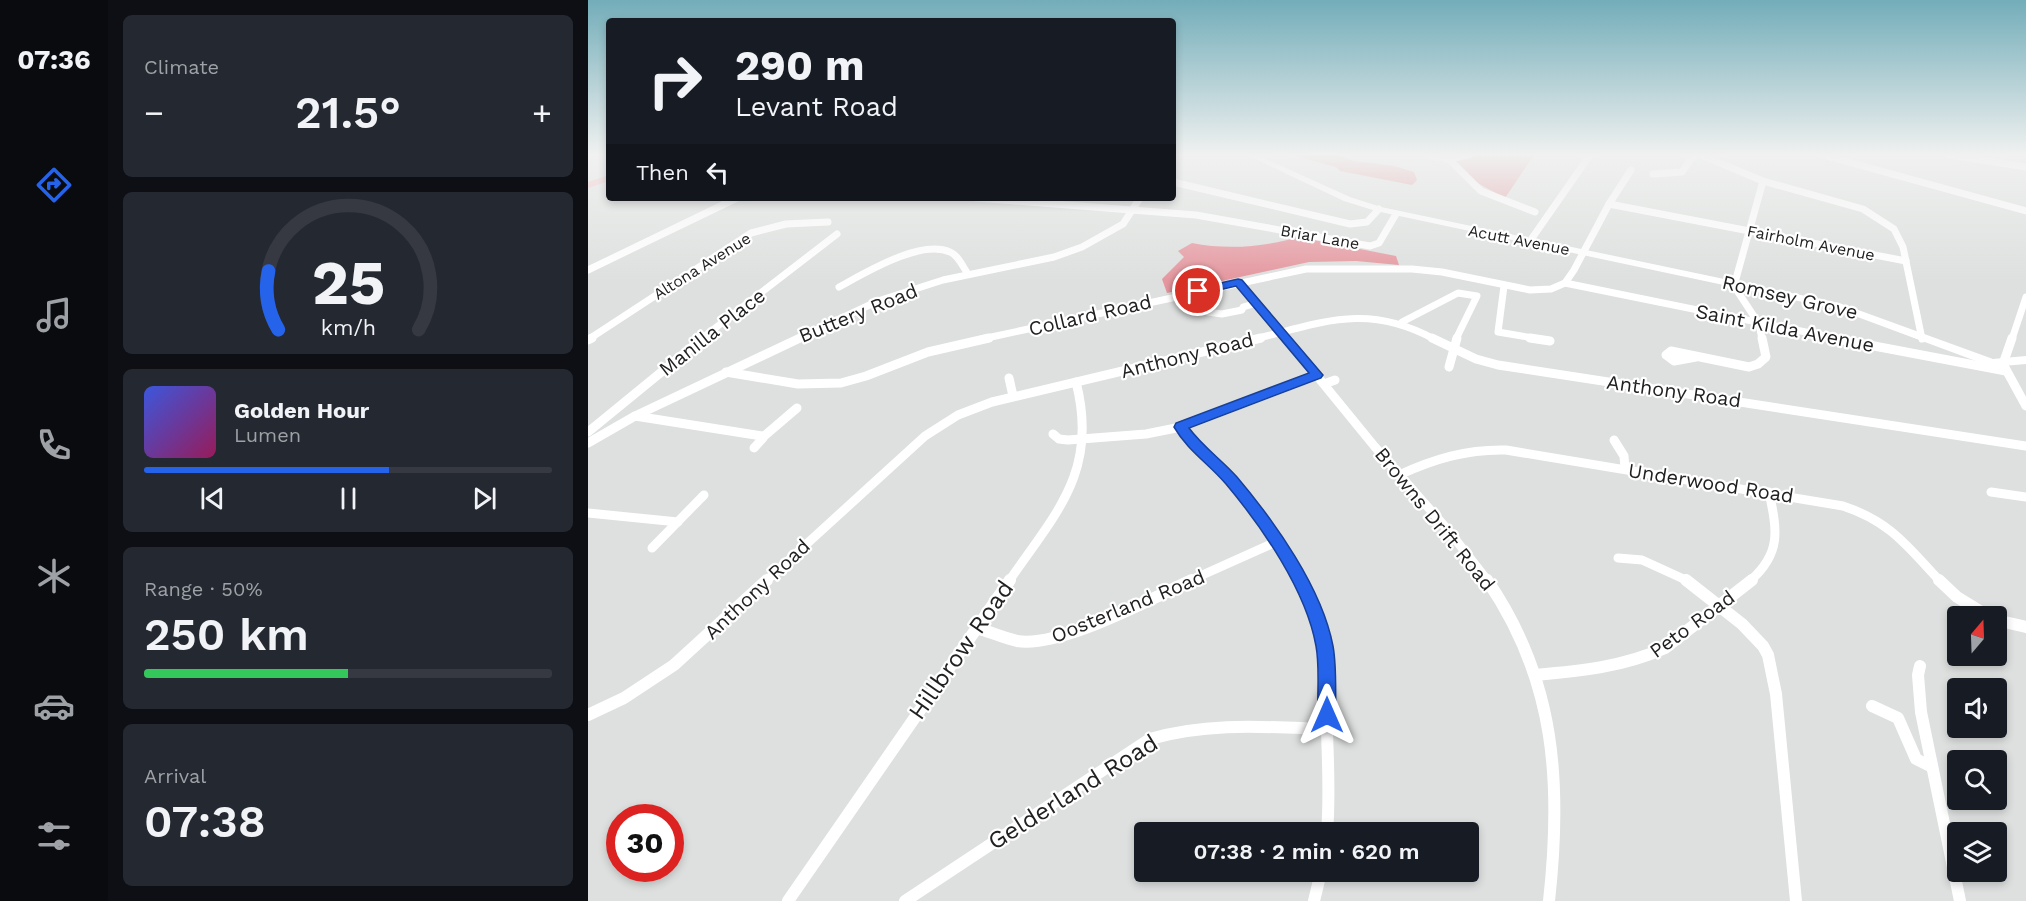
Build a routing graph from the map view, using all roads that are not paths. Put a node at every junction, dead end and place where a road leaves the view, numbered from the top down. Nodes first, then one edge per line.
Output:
1 (1236, 197) edge
2 (1343, 197) edge
3 (1497, 197) edge
4 (1561, 197) edge
5 (1613, 197) edge
6 (1758, 197) edge
7 (1820, 197) edge
8 (1979, 197) edge
9 (731, 201) edge
10 (1072, 201) edge
11 (1138, 201) edge
12 (1609, 204) junction
13 (1134, 209) junction
14 (1379, 209) junction
15 (2026, 211) edge
16 (1535, 212) dead end
17 (1396, 214) junction
18 (828, 222) dead end
19 (1749, 231) junction
20 (837, 234) dead end
21 (1530, 241) junction
22 (1583, 252) junction
23 (1906, 261) junction
24 (588, 270) edge
25 (968, 274) junction
26 (1238, 282) junction
27 (1565, 283) junction
28 (1734, 284) junction
29 (1504, 286) junction
30 (839, 287) dead end
31 (2026, 297) edge
32 (1257, 303) junction
33 (1208, 312) dead end
34 (1343, 318) junction
35 (1402, 322) junction
36 (1759, 324) junction
37 (1349, 327) dead end
38 (1281, 332) junction
39 (1922, 339) junction
40 (588, 340) edge
41 (1550, 341) dead end
42 (1451, 349) junction
43 (1696, 357) dead end
44 (1957, 357) junction
45 (2026, 360) edge
46 (714, 367) dead end
47 (1449, 367) dead end
48 (2004, 367) junction
49 (723, 373) junction
50 (1009, 378) dead end
51 (1320, 379) junction
52 (1335, 380) dead end
53 (1076, 382) junction
54 (1013, 396) junction
55 (2026, 406) edge
56 (797, 408) dead end
57 (635, 416) junction
58 (1180, 427) junction
59 (588, 432) edge
60 (1053, 434) dead end
61 (763, 437) junction
62 (1081, 439) junction
63 (1614, 440) dead end
64 (588, 443) edge
65 (2026, 446) edge
66 (754, 448) dead end
67 (1431, 461) junction
68 (1438, 469) dead end
69 (1625, 469) junction
70 (1399, 475) junction
71 (1769, 492) junction
72 (1991, 492) dead end
73 (704, 495) dead end
74 (2026, 497) edge
75 (588, 513) edge
76 (678, 522) junction
77 (1276, 542) junction
78 (652, 548) dead end
79 (1618, 558) dead end
80 (1719, 606) junction
81 (1970, 606) edge
82 (2007, 623) edge
83 (2026, 627) edge
84 (977, 628) junction
85 (1920, 666) dead end
86 (1535, 675) junction
87 (1872, 706) dead end
88 (588, 715) edge
89 (1327, 729) junction
90 (1932, 767) junction
91 (1327, 822) edge
92 (1319, 882) edge
93 (788, 901) edge
94 (905, 901) edge
95 (1314, 901) edge
96 (1549, 901) edge
97 (1796, 901) edge
98 (1960, 901) edge

1 - 14 street
2 - 14 street, Acutt Avenue
3 - 16 street
4 - 21 street
5 - 12 street
6 - 19 street
7 - 23 street
8 - 15 street
9 - 24 street
10 - 13 street, Briar Lane
11 - 13 street, Buttery Road
12 - 19 street, Fairholm Avenue
12 - 22 street
13 - 17 street, Briar Lane
13 - 25 street, Buttery Road
14 - 17 street, Acutt Avenue
17 - 21 street, Acutt Avenue
18 - 40 street, Altona Avenue
19 - 23 street, Fairholm Avenue
19 - 28 street
20 - 59 street, Manilla Place
21 - 22 street, Acutt Avenue
22 - 27 street
22 - 28 street, Romsey Grove
23 - 39 street
25 - 30 street
25 - 49 street, Buttery Road
26 - 29 street, Collard Road
26 - 32 street, Browns Drift Road
26 - 49 street, Collard Road
27 - 29 street, Collard Road
27 - 36 street, Saint Kilda Avenue
28 - 36 street
28 - 39 street, Romsey Grove
29 - 41 street
31 - 48 street
32 - 33 street
32 - 38 street, Browns Drift Road
34 - 35 street, Anthony Road
34 - 37 street
34 - 38 street, Anthony Road
35 - 42 street, Anthony Road
35 - 42 street
36 - 43 street
36 - 44 street, Saint Kilda Avenue
38 - 51 street, Browns Drift Road
38 - 53 street, Anthony Road
39 - 44 street, Romsey Grove
42 - 47 street
42 - 65 street, Anthony Road
44 - 48 street, Romsey Grove
45 - 48 street, Romsey Grove
46 - 49 street
48 - 55 street
49 - 57 street, Buttery Road
50 - 54 street
51 - 52 street
51 - 58 street
51 - 70 street, Browns Drift Road
53 - 54 street, Anthony Road
53 - 62 street, Hillbrow Road
54 - 88 street, Anthony Road
56 - 61 street
57 - 61 street
57 - 64 street, Buttery Road
58 - 62 street
58 - 77 street
60 - 62 street
61 - 66 street
62 - 84 street, Hillbrow Road
63 - 69 street
67 - 68 street
67 - 69 street, Underwood Road
67 - 70 street, Underwood Road
69 - 71 street, Underwood Road
70 - 86 street, Browns Drift Road
71 - 80 street, Peto Road
71 - 81 street, Underwood Road
72 - 74 street
73 - 76 street
75 - 76 street
76 - 78 street
77 - 84 street, Oosterland Road
77 - 89 street
79 - 80 street
80 - 86 street, Peto Road
80 - 97 street
82 - 83 street
84 - 93 street, Hillbrow Road
85 - 90 street
86 - 96 street, Browns Drift Road
87 - 90 street
89 - 91 street
89 - 94 street, Gelderland Road
90 - 98 street
92 - 95 street

